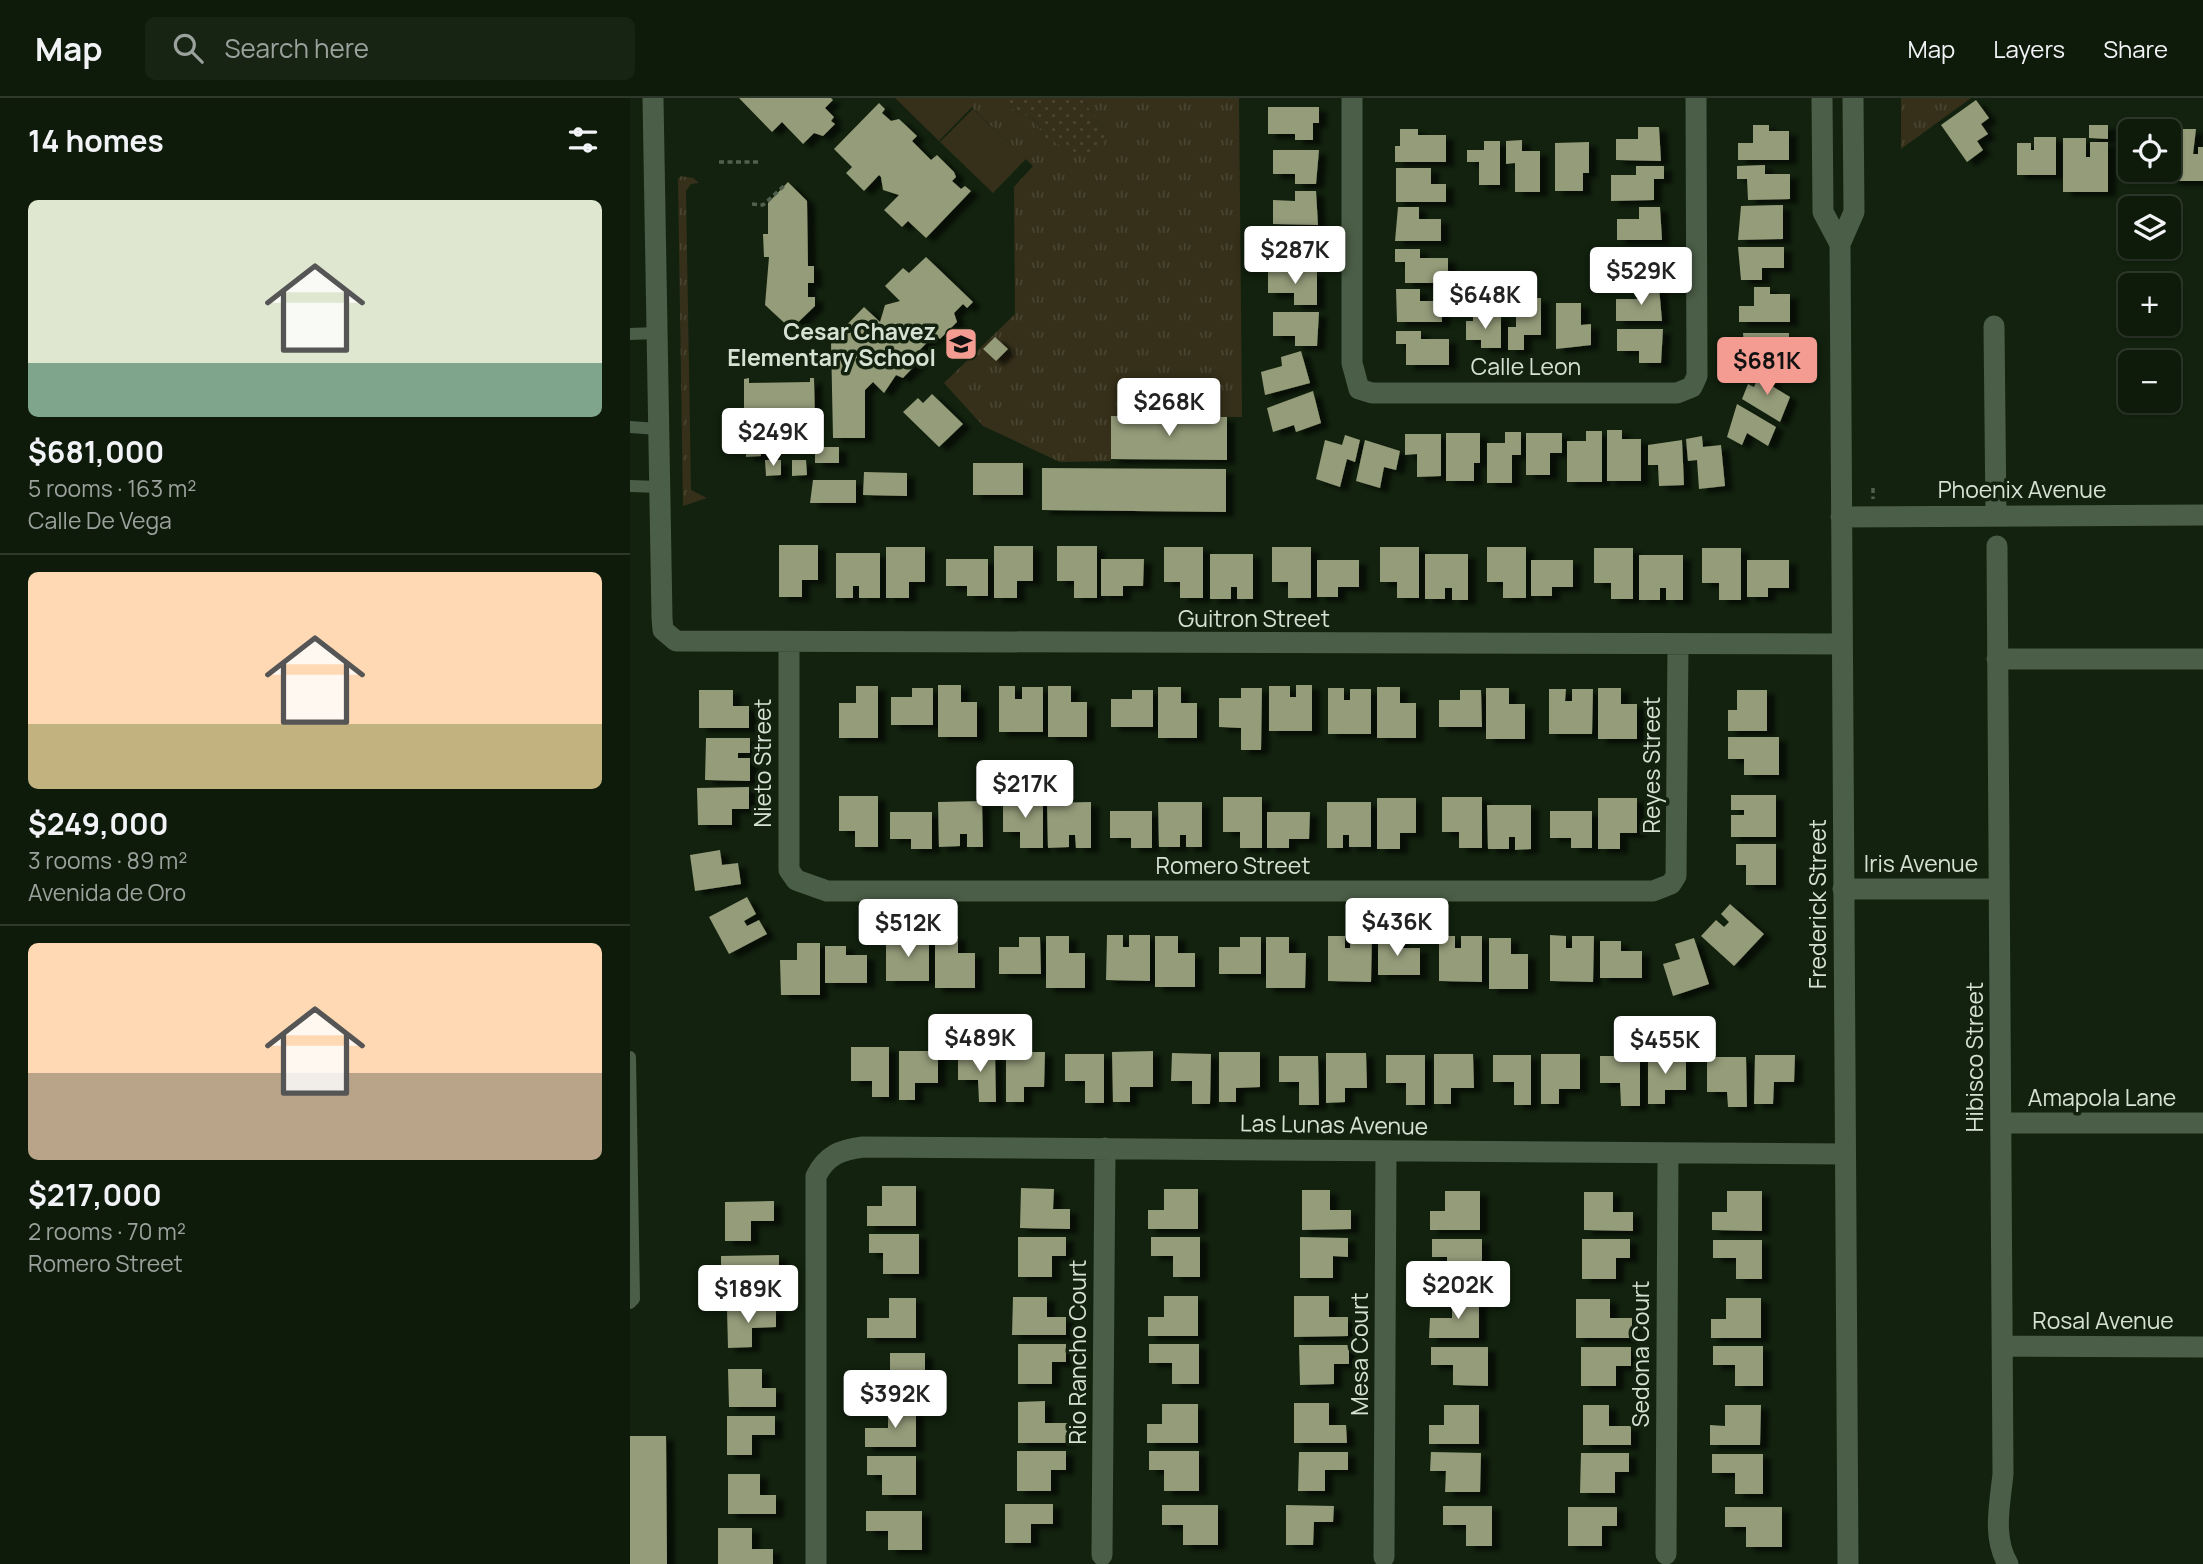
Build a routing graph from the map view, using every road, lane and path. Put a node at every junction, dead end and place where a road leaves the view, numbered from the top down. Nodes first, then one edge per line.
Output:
1 (653, 98) edge
2 (1352, 98) edge
3 (1368, 98) edge
4 (1696, 98) edge
5 (1822, 98) edge
6 (1853, 98) edge
7 (719, 162) dead end
8 (761, 162) dead end
9 (786, 184) dead end
10 (752, 204) dead end
11 (1840, 244) junction
12 (1994, 326) dead end
13 (657, 333) junction
14 (630, 334) edge
15 (630, 427) edge
16 (659, 429) junction
17 (630, 486) edge
18 (660, 487) junction
19 (2203, 515) edge
20 (1996, 516) junction
21 (1842, 517) junction
22 (1997, 546) dead end
23 (789, 643) junction
24 (1842, 644) junction
25 (1678, 645) junction
26 (1997, 659) junction
27 (2203, 659) edge
28 (796, 880) joint
29 (1671, 884) joint
30 (1843, 889) junction
31 (1999, 889) junction
32 (630, 1057) edge
33 (2001, 1123) junction
34 (2203, 1123) edge
35 (1105, 1148) junction
36 (1386, 1151) junction
37 (1668, 1154) junction
38 (1845, 1154) junction
39 (630, 1303) edge
40 (2002, 1346) junction
41 (2203, 1347) edge
42 (1666, 1554) dead end
43 (1102, 1555) dead end
44 (1384, 1557) dead end
45 (816, 1564) edge
46 (1848, 1564) edge
47 (2008, 1564) edge

1 - 13 street
2 - 3 street
2 - 4 street, Calle Leon
5 - 11 street, Frederick Street
6 - 11 street, Frederick Street
7 - 8 path
9 - 10 path
11 - 21 street, Frederick Street
12 - 20 street
13 - 14 lane
13 - 16 street
15 - 16 lane
16 - 18 street
17 - 18 lane
18 - 23 street, Guitron Street
19 - 20 street, Phoenix Avenue
20 - 21 street, Phoenix Avenue
21 - 24 street, Frederick Street
22 - 26 street, Hibisco Street
23 - 25 street, Guitron Street
23 - 28 street, Nieto Street
24 - 25 street, Guitron Street
24 - 30 street, Frederick Street
25 - 29 street, Reyes Street
26 - 27 street
26 - 31 street, Hibisco Street
28 - 29 street, Romero Street
30 - 31 street, Iris Avenue
30 - 38 street, Frederick Street
31 - 33 street, Hibisco Street
32 - 39 lane
33 - 34 street, Amapola Lane
33 - 40 street, Hibisco Street
35 - 36 street, Las Lunas Avenue
35 - 43 street, Rio Rancho Court
35 - 45 street, Las Lunas Avenue
36 - 37 street, Las Lunas Avenue
36 - 44 street, Mesa Court
37 - 38 street, Las Lunas Avenue
37 - 42 street, Sedona Court
38 - 46 street, Frederick Street
40 - 41 street, Rosal Avenue
40 - 47 street, Hibisco Street

